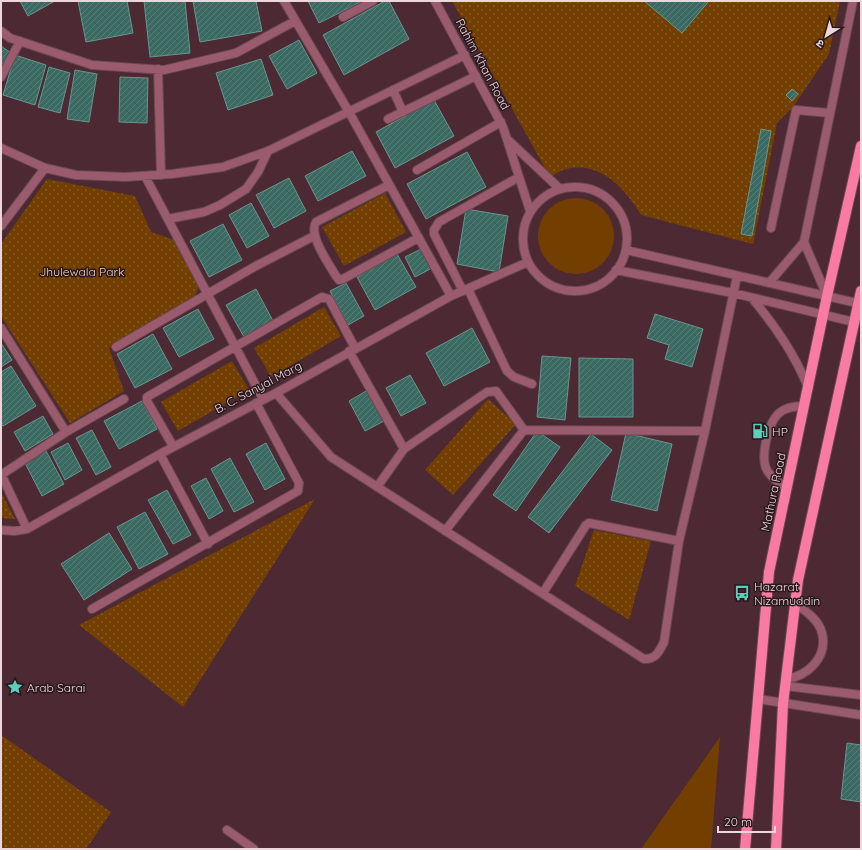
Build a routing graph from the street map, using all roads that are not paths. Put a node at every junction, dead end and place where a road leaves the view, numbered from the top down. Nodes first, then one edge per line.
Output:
1 (284, 1) edge
2 (373, 1) edge
3 (435, 1) edge
4 (852, 1) edge
5 (343, 18) dead end
6 (295, 21) junction
7 (1, 31) edge
8 (20, 41) junction
9 (465, 55) junction
10 (158, 69) junction
11 (476, 76) junction
12 (1, 77) edge
13 (393, 90) junction
14 (349, 112) junction
15 (404, 112) junction
16 (830, 112) junction
17 (388, 119) dead end
18 (501, 122) junction
19 (507, 139) junction
20 (861, 146) edge
21 (1, 148) edge
22 (268, 151) junction
23 (45, 168) junction
24 (418, 170) dead end
25 (161, 175) junction
26 (146, 176) junction
27 (519, 177) junction
28 (389, 185) junction
29 (560, 189) junction
30 (530, 211) junction
31 (168, 219) junction
32 (1, 226) edge
33 (771, 228) dead end
34 (314, 236) junction
35 (418, 238) junction
36 (804, 242) junction
37 (626, 250) junction
38 (528, 262) junction
39 (616, 270) junction
40 (737, 276) junction
41 (769, 283) junction
42 (465, 290) junction
43 (861, 290) edge
44 (207, 293) junction
45 (733, 293) junction
46 (450, 296) junction
47 (827, 296) junction
48 (752, 298) junction
49 (860, 304) edge
50 (824, 314) junction
51 (854, 322) junction
52 (1, 328) edge
53 (116, 347) dead end
54 (236, 348) junction
55 (352, 349) junction
56 (532, 384) dead end
57 (808, 386) junction
58 (276, 393) junction
59 (124, 399) dead end
60 (259, 401) junction
61 (804, 406) junction
62 (524, 430) junction
63 (705, 431) junction
64 (66, 432) junction
65 (173, 446) junction
66 (404, 449) junction
67 (160, 454) junction
68 (1, 474) edge
69 (377, 487) junction
70 (787, 488) junction
71 (26, 529) junction
72 (1, 530) edge
73 (445, 531) junction
74 (679, 541) junction
75 (208, 544) junction
76 (543, 593) junction
77 (795, 604) junction
78 (92, 609) dead end
79 (786, 682) junction
80 (861, 695) edge
81 (758, 700) junction
82 (783, 704) junction
83 (861, 715) edge
84 (228, 830) dead end
85 (254, 849) edge
86 (745, 849) edge
87 (776, 849) edge

1 - 6 street
2 - 5 street
3 - 9 street, Rahim Khan Road
4 - 16 street
6 - 10 street
6 - 14 street
7 - 8 street
8 - 10 street
8 - 12 street
9 - 11 street, Rahim Khan Road
9 - 13 street
10 - 25 street
11 - 15 street
11 - 18 street, Rahim Khan Road
13 - 14 street
13 - 15 street
14 - 22 street
14 - 28 street
15 - 17 street
16 - 33 street
16 - 36 street
18 - 19 street, Rahim Khan Road
18 - 24 street
19 - 27 street, Rahim Khan Road
19 - 29 street, Rahim Khan Road
20 - 47 main road, Mathura Road
21 - 23 street
22 - 25 street
22 - 31 street
23 - 26 street
23 - 32 street
25 - 26 street
26 - 31 street
27 - 30 street, Rahim Khan Road
27 - 42 street
28 - 34 street
28 - 35 street
29 - 30 street
29 - 37 street
30 - 38 street
31 - 44 street
34 - 35 street
34 - 44 street
35 - 46 street
36 - 41 street
36 - 47 street
37 - 39 street
37 - 40 street
38 - 39 street
38 - 42 street, B. C. Sanyal Marg
39 - 45 street
40 - 41 street
40 - 45 street
41 - 47 street
42 - 46 street, B. C. Sanyal Marg
42 - 56 street
43 - 49 main road
44 - 53 street
44 - 54 street
45 - 48 street
45 - 63 street
46 - 55 street, B. C. Sanyal Marg
47 - 49 street
47 - 50 main road, Mathura Road
48 - 50 street
48 - 57 street
49 - 51 main road
50 - 51 street
50 - 57 main road, Mathura Road
51 - 77 main road
52 - 64 street
54 - 55 street
54 - 60 street
54 - 65 street
55 - 58 street, B. C. Sanyal Marg
55 - 66 street
57 - 61 main road, Mathura Road
58 - 60 street, B. C. Sanyal Marg
58 - 69 street
59 - 64 street
60 - 65 street, B. C. Sanyal Marg
60 - 75 street
61 - 70 main road, Mathura Road
61 - 70 street
62 - 63 street
62 - 66 street
62 - 73 street
63 - 74 street
64 - 68 street
65 - 67 street, B. C. Sanyal Marg
66 - 69 street
67 - 71 street, B. C. Sanyal Marg
67 - 75 street
68 - 71 street
69 - 73 street
70 - 81 main road, Mathura Road
71 - 72 street, B. C. Sanyal Marg
73 - 76 street
74 - 76 street
74 - 76 street
75 - 78 street
77 - 79 main road
77 - 79 street
79 - 80 street
79 - 82 main road
81 - 82 street
81 - 86 main road, Mathura Road
82 - 83 street
82 - 87 main road
84 - 85 street

